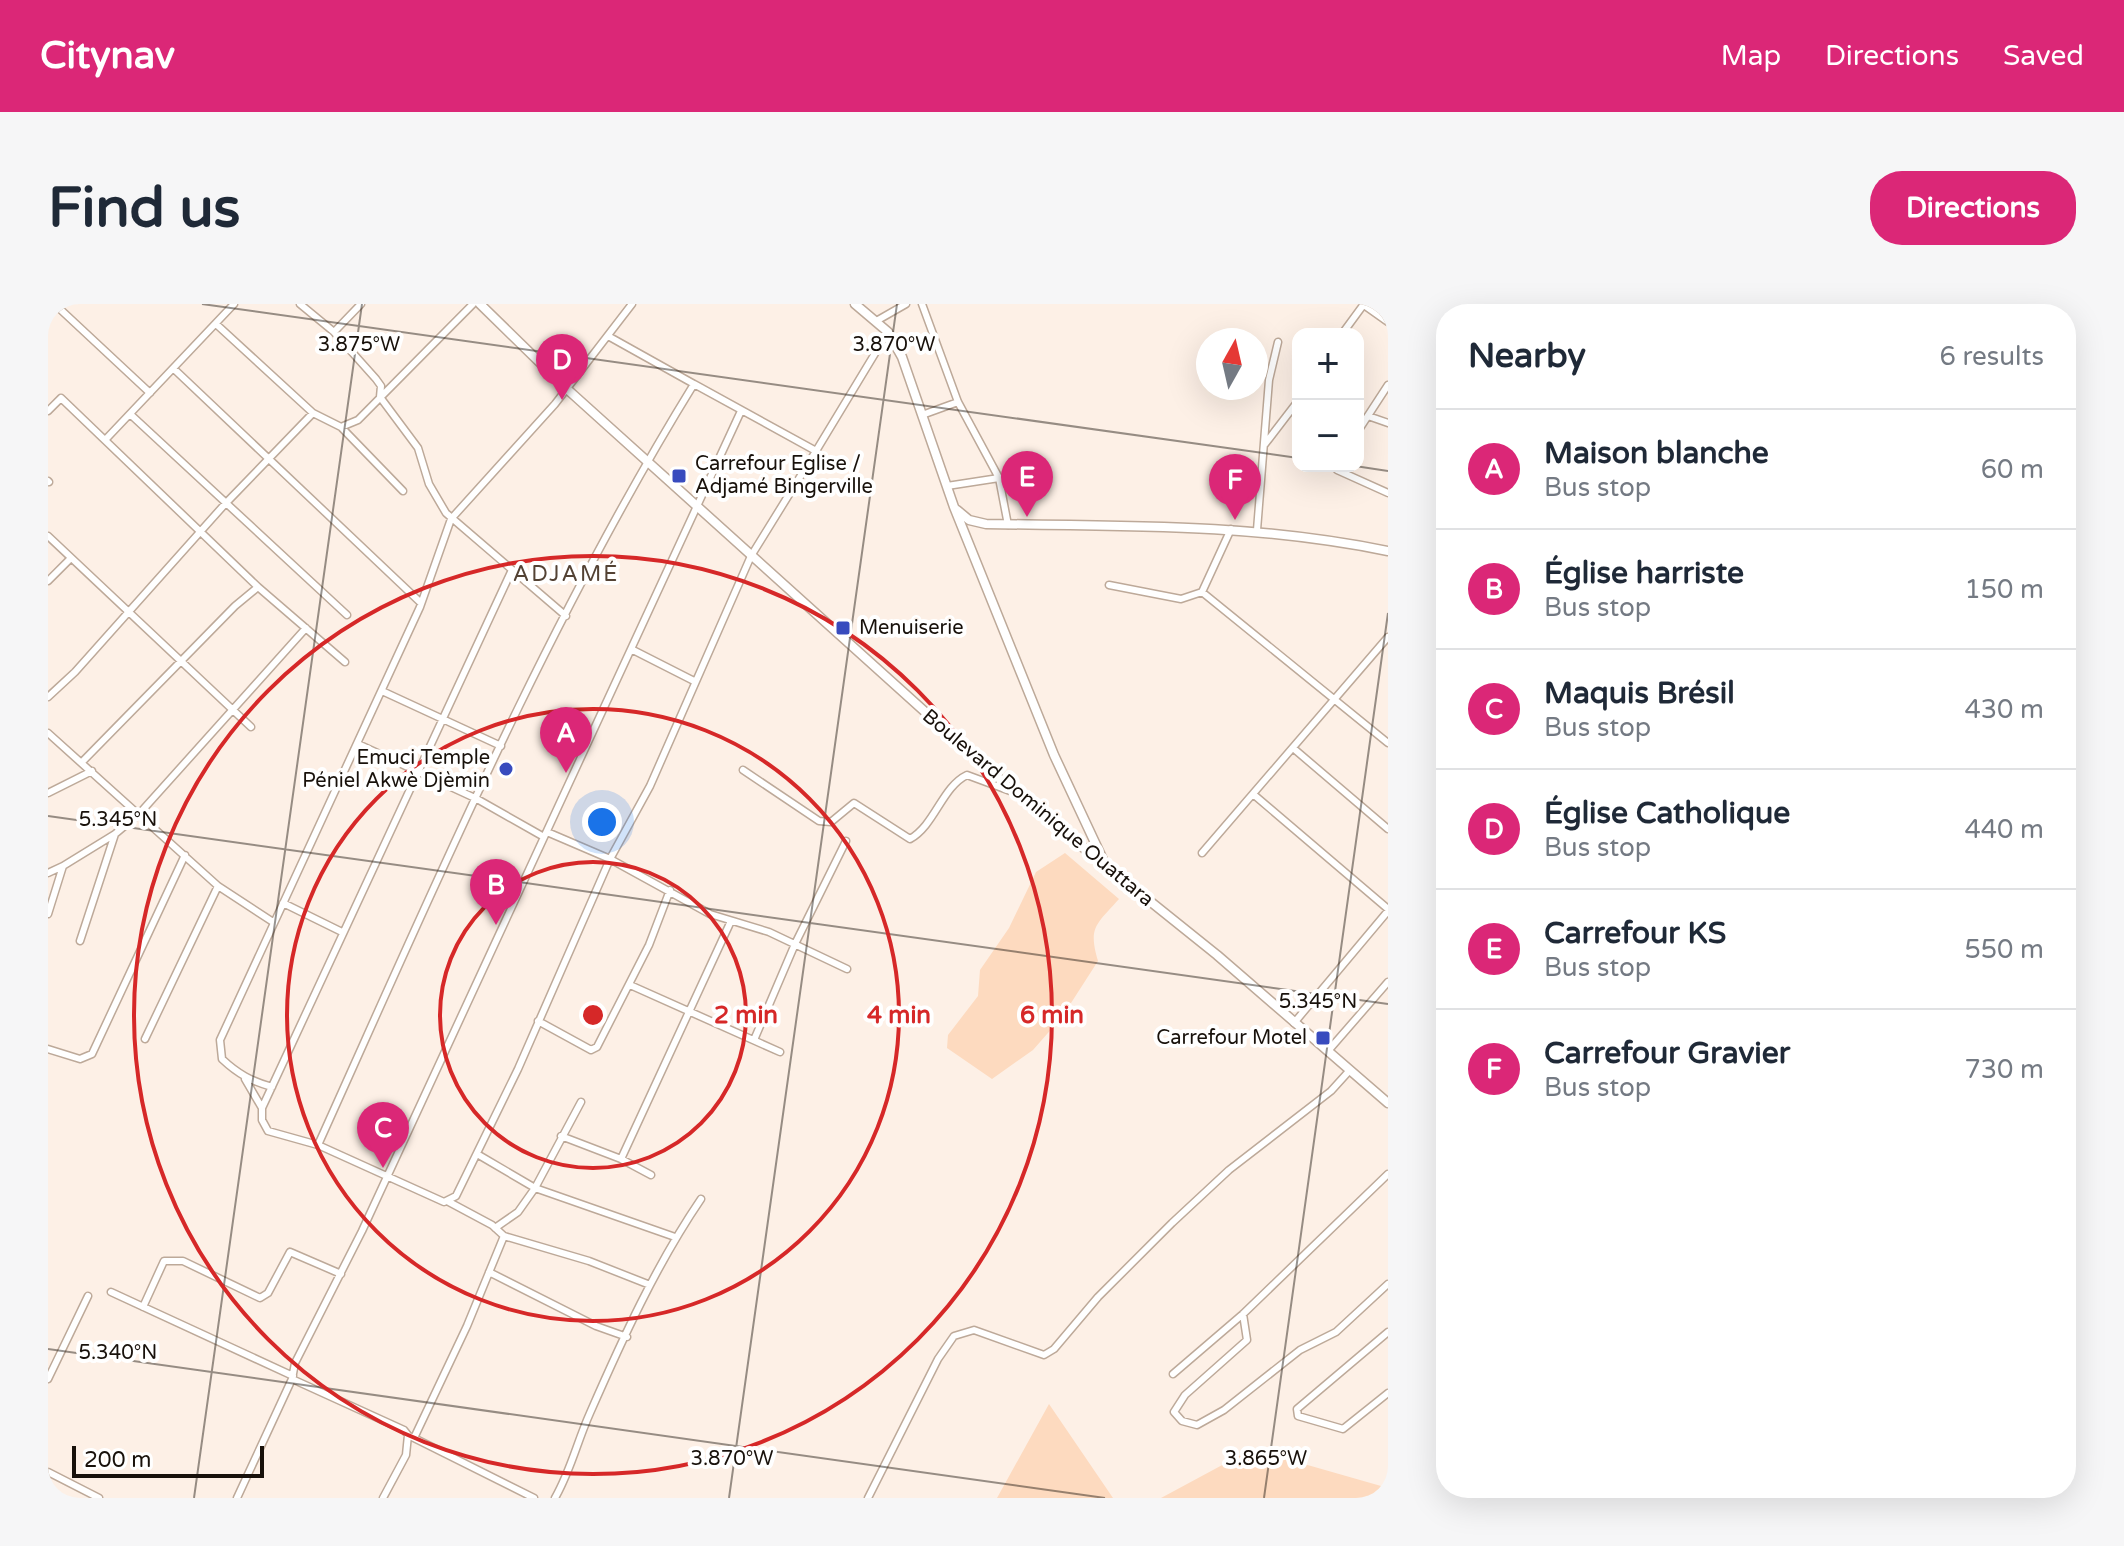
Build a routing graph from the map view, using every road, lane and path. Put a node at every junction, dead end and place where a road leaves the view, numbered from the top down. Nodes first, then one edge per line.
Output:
1 (234, 304) edge
2 (300, 304) edge
3 (361, 304) edge
4 (473, 304) edge
5 (480, 304) edge
6 (632, 304) edge
7 (856, 304) edge
8 (906, 304) edge
9 (922, 304) edge
10 (1364, 304) edge
11 (61, 310) dead end
12 (878, 320) junction
13 (1388, 322) edge
14 (216, 324) junction
15 (1346, 328) edge
16 (334, 332) junction
17 (888, 332) junction
18 (608, 336) junction
19 (1278, 342) dead end
20 (174, 369) junction
21 (694, 384) junction
22 (1388, 385) edge
23 (567, 389) junction
24 (150, 393) junction
25 (380, 397) junction
26 (958, 402) junction
27 (1292, 409) edge
28 (48, 411) edge
29 (741, 411) junction
30 (313, 413) junction
31 (130, 414) junction
32 (922, 415) junction
33 (1368, 416) junction
34 (1364, 422) edge
35 (1388, 423) edge
36 (341, 427) junction
37 (106, 439) junction
38 (1265, 444) junction
39 (816, 451) junction
40 (270, 456) junction
41 (647, 459) junction
42 (1341, 472) edge
43 (999, 478) junction
44 (947, 486) junction
45 (403, 491) dead end
46 (1388, 493) edge
47 (225, 504) junction
48 (697, 504) junction
49 (954, 507) junction
50 (451, 519) junction
51 (1008, 525) junction
52 (1231, 528) junction
53 (1257, 530) junction
54 (201, 534) junction
55 (48, 536) edge
56 (1388, 551) edge
57 (751, 556) junction
58 (71, 558) junction
59 (511, 572) junction
60 (48, 581) edge
61 (1109, 585) dead end
62 (258, 587) junction
63 (1202, 592) junction
64 (421, 603) junction
65 (129, 610) junction
66 (347, 615) dead end
67 (566, 616) junction
68 (306, 628) junction
69 (1388, 637) edge
70 (631, 649) junction
71 (182, 662) junction
72 (345, 662) dead end
73 (694, 681) junction
74 (382, 691) junction
75 (48, 697) edge
76 (1335, 700) junction
77 (234, 711) junction
78 (442, 718) junction
79 (251, 727) dead end
80 (48, 733) edge
81 (1388, 743) edge
82 (358, 744) junction
83 (501, 746) junction
84 (1293, 748) junction
85 (82, 762) junction
86 (418, 770) junction
87 (743, 770) dead end
88 (92, 771) junction
89 (1014, 792) junction
90 (48, 793) edge
91 (1253, 794) junction
92 (477, 799) junction
93 (139, 814) junction
94 (1388, 829) edge
95 (115, 834) junction
96 (546, 834) junction
97 (846, 841) dead end
98 (1202, 853) dead end
99 (185, 855) junction
100 (610, 859) junction
101 (63, 866) junction
102 (1107, 868) junction
103 (48, 873) edge
104 (218, 886) junction
105 (670, 890) junction
106 (283, 903) junction
107 (1388, 910) edge
108 (48, 914) edge
109 (731, 921) junction
110 (273, 922) junction
111 (342, 932) junction
112 (80, 941) dead end
113 (795, 944) junction
114 (847, 969) dead end
115 (1388, 982) edge
116 (630, 985) junction
117 (691, 1013) junction
118 (538, 1021) junction
119 (1294, 1023) junction
120 (145, 1039) dead end
121 (754, 1040) junction
122 (48, 1049) edge
123 (1328, 1051) junction
124 (780, 1052) dead end
125 (1350, 1070) junction
126 (245, 1079) junction
127 (272, 1087) junction
128 (581, 1102) dead end
129 (1388, 1103) edge
130 (262, 1108) junction
131 (561, 1136) junction
132 (318, 1145) junction
133 (477, 1154) junction
134 (621, 1159) junction
135 (1388, 1174) edge
136 (387, 1175) junction
137 (651, 1175) dead end
138 (535, 1188) junction
139 (701, 1199) dead end
140 (449, 1202) junction
141 (495, 1228) junction
142 (504, 1236) junction
143 (675, 1237) junction
144 (489, 1272) junction
145 (341, 1274) junction
146 (1388, 1284) edge
147 (650, 1285) junction
148 (111, 1292) dead end
149 (88, 1296) dead end
150 (143, 1307) junction
151 (1243, 1314) junction
152 (1388, 1332) edge
153 (627, 1337) junction
154 (1173, 1374) dead end
155 (293, 1377) junction
156 (48, 1379) edge
157 (1388, 1393) edge
158 (411, 1437) junction
159 (48, 1472) edge
160 (99, 1498) edge
161 (237, 1498) edge
162 (383, 1498) edge
163 (534, 1498) edge
164 (555, 1498) edge
165 (868, 1498) edge

1 - 14 street
2 - 16 street
3 - 16 street
4 - 25 street
5 - 23 street, Boulevard Dominique Ouattara
6 - 18 street
7 - 12 street
8 - 12 street
9 - 26 street
10 - 13 street
10 - 15 street
11 - 24 street
12 - 17 street
14 - 20 street
14 - 30 street
16 - 25 street
17 - 32 street
17 - 39 street
18 - 21 street
18 - 23 street
19 - 38 street
20 - 24 street
20 - 40 street
21 - 29 street
21 - 41 street
22 - 33 street
23 - 41 street, Boulevard Dominique Ouattara
23 - 50 street
24 - 31 street
25 - 36 street
25 - 50 street
26 - 32 street
26 - 43 street
27 - 38 street
28 - 37 street
29 - 39 street
29 - 48 street
30 - 36 street
30 - 40 street
31 - 37 street
31 - 47 street
32 - 44 street
33 - 34 street
33 - 35 street
36 - 45 street
37 - 54 street
38 - 53 street
39 - 57 street
40 - 47 street
40 - 64 street
41 - 48 street, Boulevard Dominique Ouattara
41 - 67 street
42 - 46 street
43 - 44 street
43 - 51 street
44 - 49 street
47 - 54 street
47 - 66 street
48 - 57 street, Boulevard Dominique Ouattara
48 - 70 street
49 - 51 street
49 - 102 street
50 - 59 street
50 - 64 street
51 - 52 street
52 - 53 street
52 - 63 street
53 - 56 street
54 - 62 street
54 - 65 street
55 - 58 street
57 - 73 street
57 - 89 street, Boulevard Dominique Ouattara
58 - 60 street
58 - 65 street
59 - 67 street
59 - 78 street
61 - 63 street
62 - 68 street
62 - 71 street
63 - 76 street
64 - 74 street
65 - 71 street
65 - 75 street
67 - 83 street
68 - 72 street
68 - 77 street
69 - 76 street
70 - 73 street
70 - 96 street
71 - 77 street
71 - 85 street
73 - 100 street
74 - 78 street
74 - 82 street
76 - 81 street
76 - 84 street
77 - 79 street
77 - 93 street
78 - 83 street
78 - 86 street
80 - 85 street
82 - 86 street
82 - 106 street
83 - 92 street
84 - 91 street
84 - 94 street
85 - 88 street
86 - 92 street
86 - 111 street
87 - 89 street
88 - 90 street
88 - 93 street
89 - 102 street, Boulevard Dominique Ouattara
91 - 98 street
91 - 107 street
92 - 96 street
92 - 132 street
93 - 95 street
93 - 99 street
95 - 101 street
95 - 112 street
96 - 100 street
96 - 136 street
97 - 113 street
99 - 104 street
99 - 122 street
100 - 105 street
100 - 118 street
101 - 103 street
101 - 108 street
102 - 119 street, Boulevard Dominique Ouattara
104 - 110 street
104 - 120 street
105 - 109 street
105 - 116 street
106 - 110 street
106 - 111 street
107 - 119 street
109 - 113 street
109 - 117 street
110 - 126 street
111 - 127 street
113 - 114 street
113 - 121 street
115 - 123 street
116 - 117 street
116 - 118 street
117 - 121 street
117 - 134 street
118 - 133 street
119 - 123 street, Boulevard Dominique Ouattara
121 - 124 street
123 - 125 street, Boulevard Dominique Ouattara
125 - 129 street, Boulevard Dominique Ouattara
125 - 165 street
126 - 127 street
126 - 130 street
127 - 130 street
128 - 131 street
130 - 132 street
131 - 134 street
131 - 138 street
132 - 136 street
133 - 138 street
133 - 140 street
134 - 137 street
135 - 151 street
136 - 140 street
136 - 145 street
138 - 141 street
138 - 143 street
139 - 143 street
140 - 141 street
141 - 142 street
142 - 144 street
142 - 147 street
143 - 147 street
144 - 153 street
144 - 158 street
145 - 150 street
145 - 155 street
146 - 151 street
147 - 153 street
148 - 150 street
149 - 156 street
150 - 155 street
151 - 154 street
152 - 157 street
153 - 164 street
155 - 158 street
155 - 161 street
158 - 162 street
158 - 163 street
159 - 160 street

